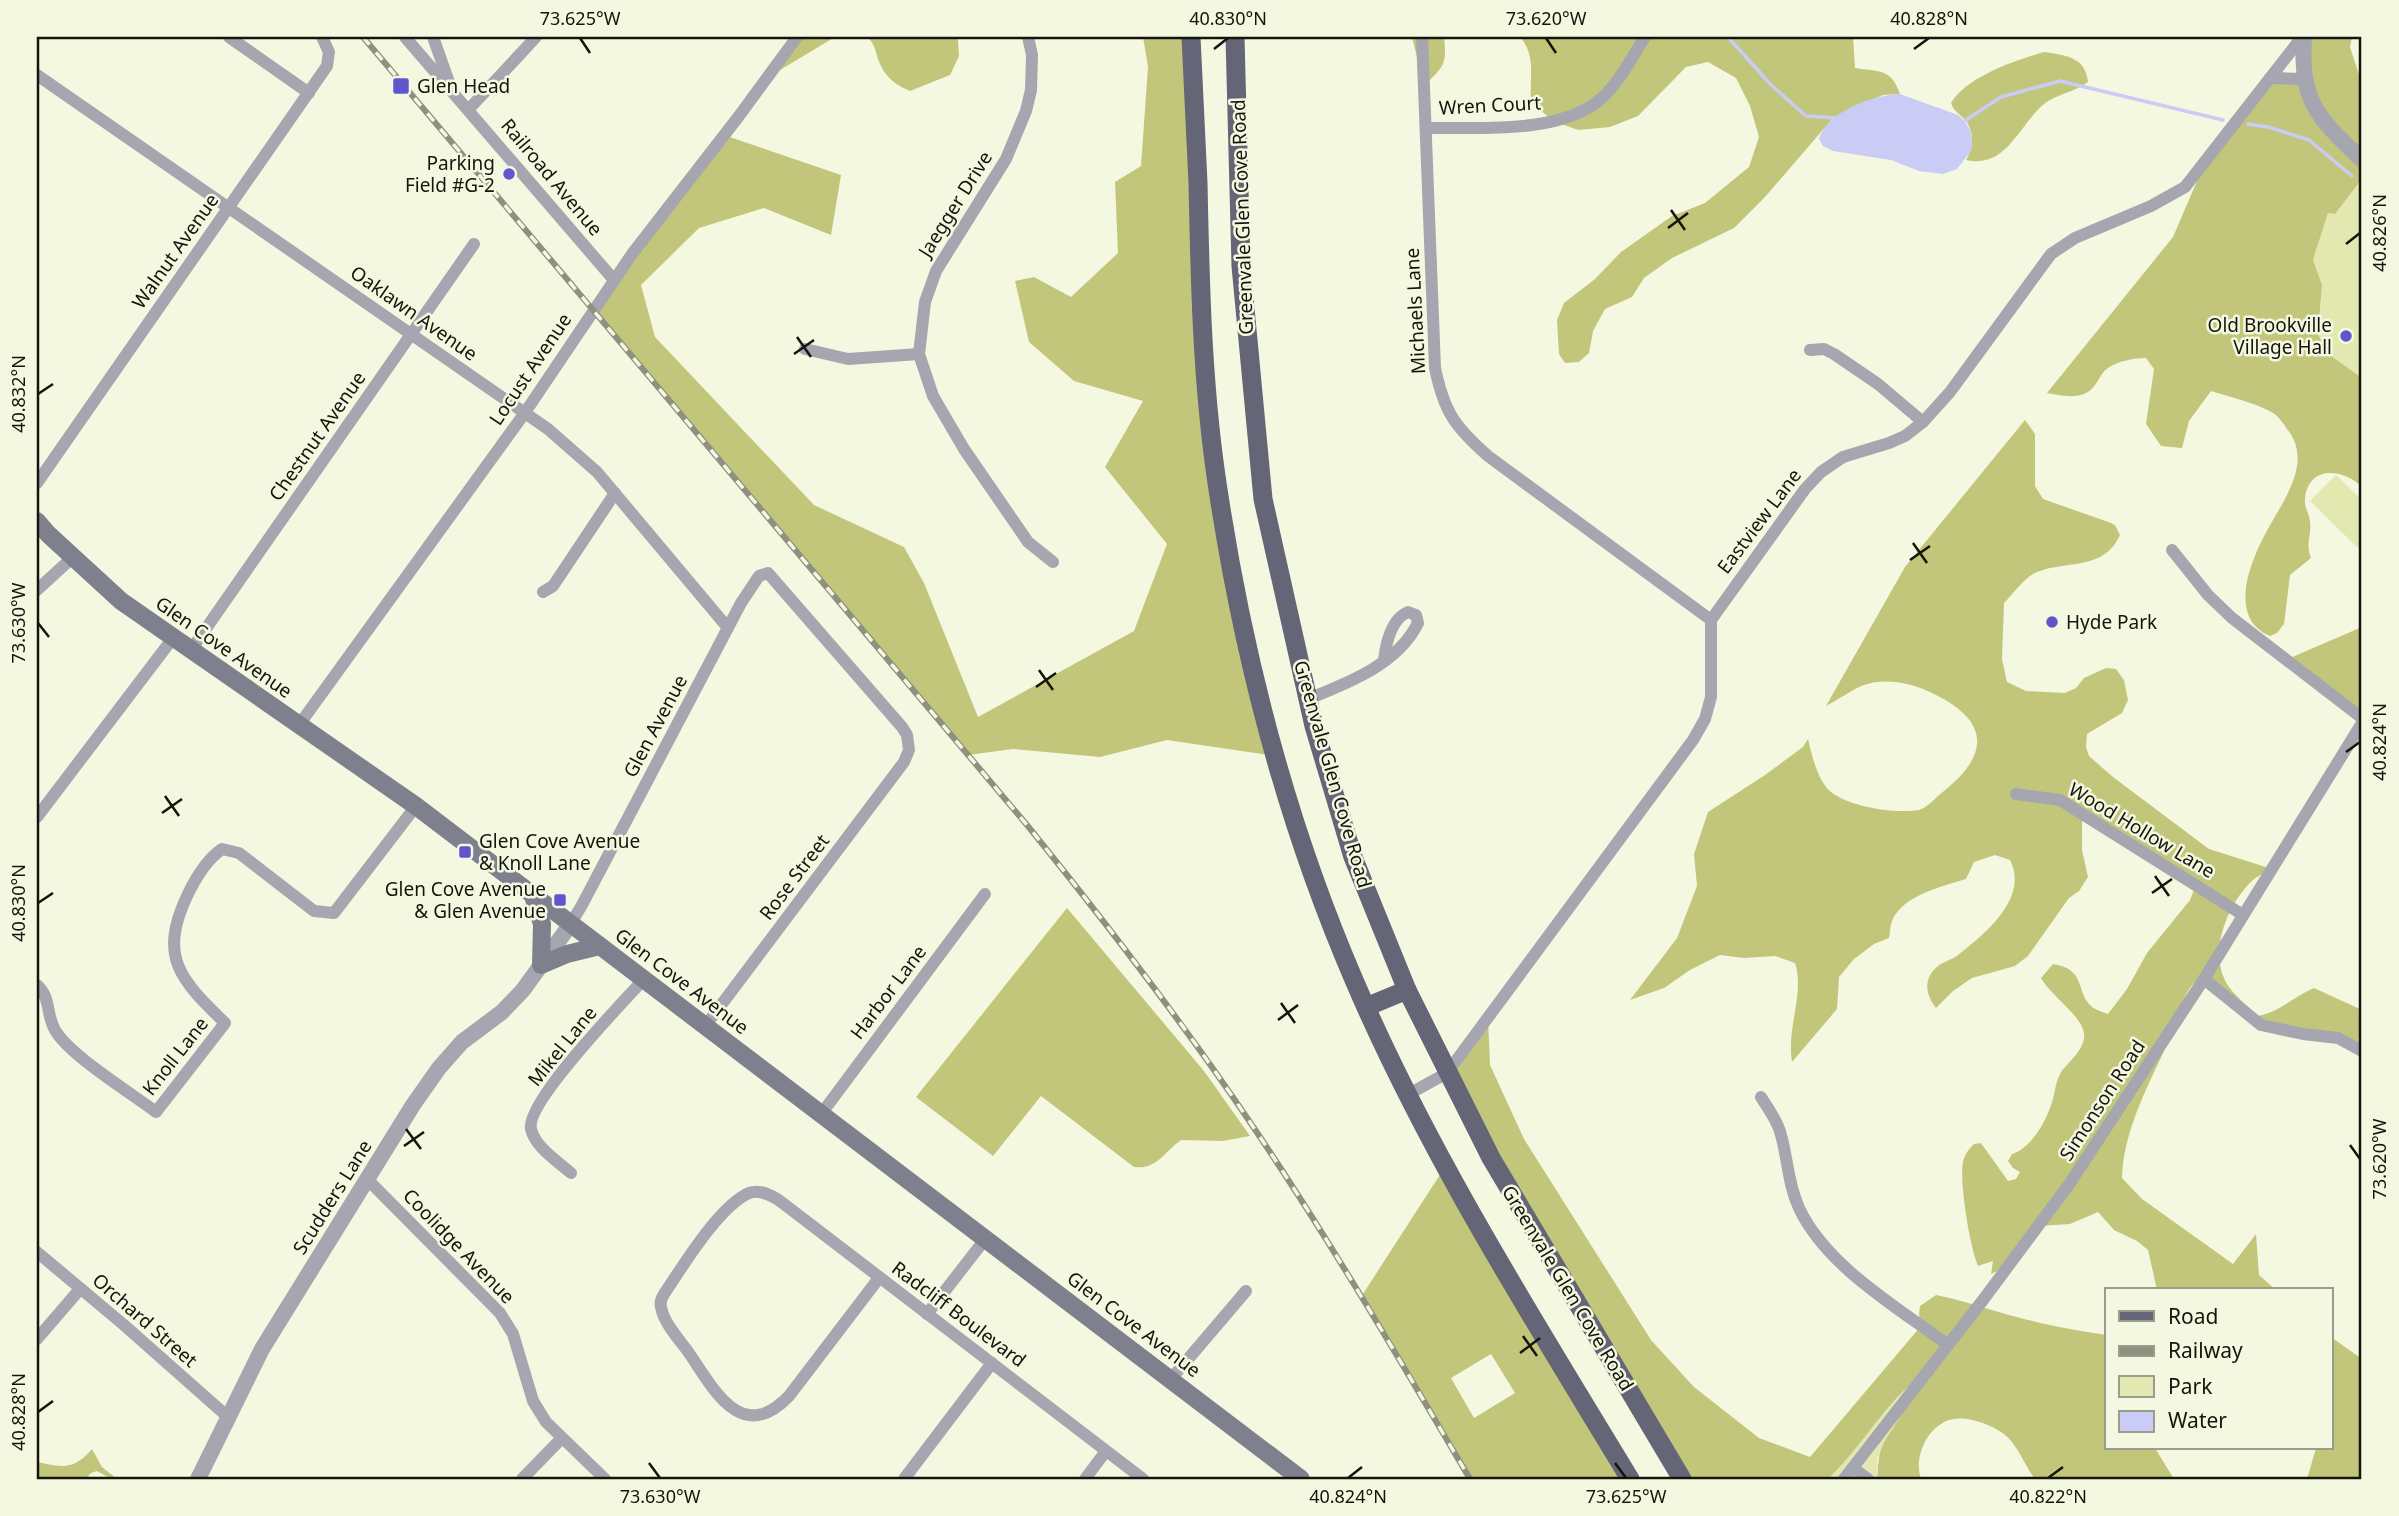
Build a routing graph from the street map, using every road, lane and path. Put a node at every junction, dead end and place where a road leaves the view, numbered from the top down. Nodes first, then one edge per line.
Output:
1 (229, 37) edge
2 (322, 37) edge
3 (405, 37) edge
4 (433, 37) edge
5 (536, 37) edge
6 (796, 37) edge
7 (1028, 37) edge
8 (1191, 37) edge
9 (1235, 37) edge
10 (1422, 37) edge
11 (1645, 37) edge
12 (2303, 37) edge
13 (37, 75) edge
14 (2270, 78) junction
15 (2304, 79) junction
16 (451, 88) junction
17 (309, 93) junction
18 (469, 109) junction
19 (1426, 128) junction
20 (2362, 160) edge
21 (228, 208) junction
22 (474, 244) dead end
23 (614, 280) junction
24 (411, 335) junction
25 (805, 349) dead end
26 (1810, 350) dead end
27 (919, 354) junction
28 (524, 414) junction
29 (1923, 422) junction
30 (37, 483) edge
31 (615, 494) junction
32 (37, 521) edge
33 (2172, 550) dead end
34 (74, 557) junction
35 (1053, 562) dead end
36 (37, 590) edge
37 (543, 592) dead end
38 (1711, 620) junction
39 (728, 628) junction
40 (173, 638) junction
41 (191, 650) junction
42 (1384, 660) dead end
43 (1308, 699) junction
44 (2362, 720) edge
45 (299, 724) junction
46 (909, 750) joint
47 (2016, 794) dead end
48 (416, 806) junction
49 (37, 817) edge
50 (985, 894) dead end
51 (533, 896) junction
52 (2243, 915) junction
53 (570, 925) junction
54 (600, 946) junction
55 (541, 965) junction
56 (645, 978) junction
57 (2204, 979) junction
58 (37, 985) edge
59 (1407, 990) junction
60 (1366, 1007) junction
61 (706, 1024) junction
62 (2362, 1051) edge
63 (1447, 1073) junction
64 (1407, 1095) junction
65 (1761, 1097) dead end
66 (822, 1113) junction
67 (571, 1173) dead end
68 (368, 1180) junction
69 (986, 1238) junction
70 (37, 1252) edge
71 (879, 1278) junction
72 (80, 1289) junction
73 (1246, 1290) dead end
74 (927, 1314) junction
75 (37, 1339) edge
76 (1948, 1345) junction
77 (992, 1363) junction
78 (1171, 1379) junction
79 (228, 1417) junction
80 (562, 1438) junction
81 (1106, 1451) junction
82 (1853, 1468) junction
83 (198, 1479) edge
84 (522, 1479) edge
85 (605, 1479) edge
86 (904, 1479) edge
87 (1085, 1479) edge
88 (1143, 1479) edge
89 (1301, 1479) edge
90 (1630, 1479) edge
91 (1682, 1479) edge
92 (1844, 1479) edge
93 (1868, 1479) edge

1 - 17 street
2 - 17 street, Walnut Avenue
3 - 16 street, Railroad Avenue
4 - 16 street
5 - 18 street
6 - 23 street, Locust Avenue
7 - 27 street, Jaegger Drive
8 - 60 main road
9 - 43 main road, Greenvale Glen Cove Road
10 - 19 street, Michaels Lane
11 - 19 street, Wren Court
12 - 14 street, Eastview Lane
12 - 15 street
13 - 21 street, Oaklawn Avenue
14 - 15 street
14 - 29 street, Eastview Lane
15 - 20 street
16 - 18 street, Railroad Avenue
17 - 21 street, Walnut Avenue
18 - 23 street, Railroad Avenue
19 - 38 street, Michaels Lane
21 - 24 street, Oaklawn Avenue
21 - 30 street, Walnut Avenue
22 - 24 street, Chestnut Avenue
23 - 28 street, Locust Avenue
24 - 28 street, Oaklawn Avenue
24 - 41 street, Chestnut Avenue
25 - 27 street
26 - 29 street
27 - 35 street, Jaegger Drive
28 - 31 street, Oaklawn Avenue
28 - 45 street, Locust Avenue
29 - 38 street, Eastview Lane
31 - 37 street
31 - 39 street, Oaklawn Avenue
32 - 34 main road, Glen Cove Avenue
33 - 44 street
34 - 36 street
34 - 40 main road, Glen Cove Avenue
38 - 63 street
39 - 46 street, Glen Avenue
39 - 53 street, Glen Avenue
40 - 41 main road, Glen Cove Avenue
40 - 49 street
41 - 45 main road, Glen Cove Avenue
42 - 43 street
43 - 59 main road, Greenvale Glen Cove Road
44 - 52 street, Simonson Road
45 - 48 main road, Glen Cove Avenue
46 - 61 street, Rose Street
47 - 52 street, Wood Hollow Lane
48 - 51 main road, Glen Cove Avenue
48 - 58 street, Knoll Lane
50 - 66 street, Harbor Lane
51 - 53 main road, Glen Cove Avenue
51 - 55 main road
52 - 57 street, Simonson Road
53 - 54 main road, Glen Cove Avenue
53 - 55 street, Scudders Lane
54 - 55 main road
54 - 56 main road, Glen Cove Avenue
55 - 68 street, Scudders Lane
56 - 61 main road, Glen Cove Avenue
56 - 67 street, Mikel Lane
57 - 62 street
57 - 76 street, Simonson Road
59 - 60 main road
59 - 63 main road, Greenvale Glen Cove Road
60 - 64 main road
61 - 66 main road, Glen Cove Avenue
63 - 64 street
63 - 91 main road, Greenvale Glen Cove Road
64 - 90 main road
65 - 76 street
66 - 69 main road, Glen Cove Avenue
68 - 79 street, Scudders Lane
68 - 80 street, Coolidge Avenue
69 - 74 street
69 - 78 main road, Glen Cove Avenue
70 - 72 street, Orchard Street
71 - 71 street, Radcliff Boulevard
71 - 74 street, Radcliff Boulevard
72 - 75 street
72 - 79 street, Orchard Street
73 - 78 street
74 - 77 street, Radcliff Boulevard
76 - 82 street, Simonson Road
77 - 81 street, Radcliff Boulevard
77 - 86 street
78 - 89 main road, Glen Cove Avenue
79 - 83 street, Scudders Lane
80 - 84 street
80 - 85 street, Coolidge Avenue
81 - 87 street
81 - 88 street, Radcliff Boulevard
82 - 92 street, Simonson Road
82 - 93 street

